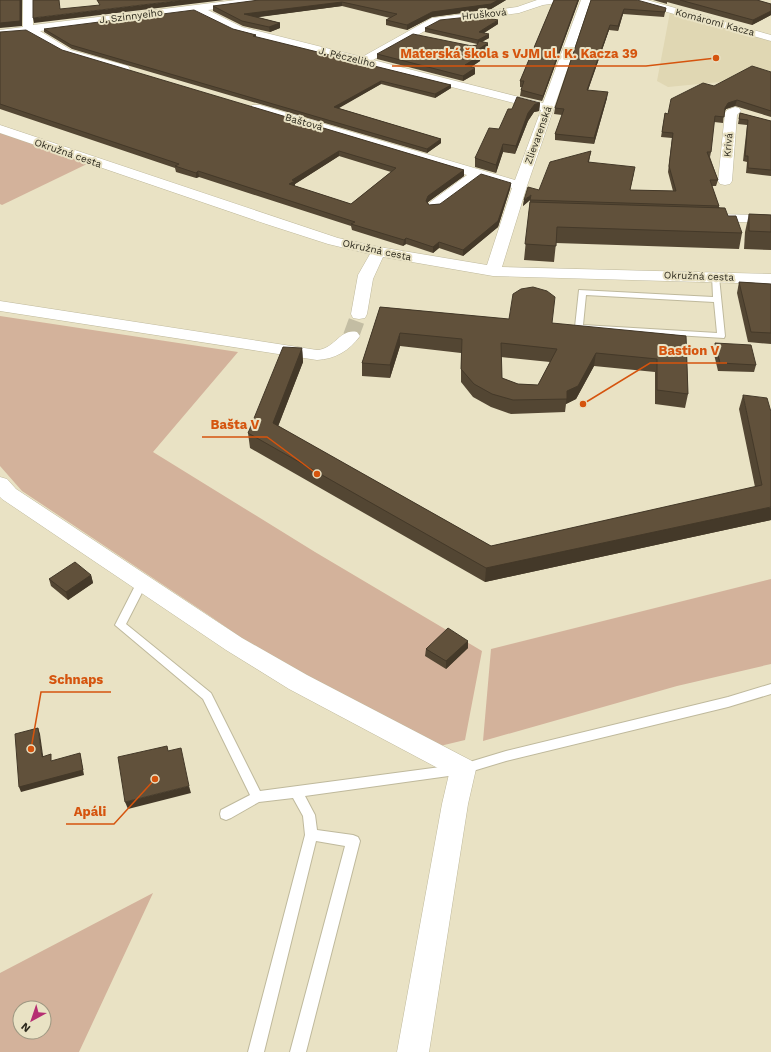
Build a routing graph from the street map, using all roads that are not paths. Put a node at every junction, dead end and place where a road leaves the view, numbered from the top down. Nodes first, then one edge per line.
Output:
1 (28, 0) edge
2 (257, 0) edge
3 (559, 0) edge
4 (586, 0) edge
5 (635, 0) edge
6 (196, 8) junction
7 (28, 29) junction
8 (0, 33) edge
9 (412, 34) junction
10 (427, 37) edge
11 (771, 38) edge
12 (363, 61) junction
13 (135, 72) edge
14 (240, 104) edge
15 (548, 108) junction
16 (750, 113) edge
17 (0, 129) edge
18 (478, 173) junction
19 (725, 181) dead end
20 (520, 186) junction
21 (434, 206) edge
22 (512, 212) junction
23 (528, 212) edge
24 (692, 217) edge
25 (771, 220) edge
26 (379, 252) junction
27 (493, 270) junction
28 (715, 277) junction
29 (771, 279) edge
30 (717, 300) junction
31 (0, 306) edge
32 (359, 314) tunnel mouth
33 (351, 336) tunnel mouth
34 (0, 484) edge
35 (142, 583) junction
36 (771, 689) edge
37 (463, 769) junction
38 (296, 792) junction
39 (257, 797) junction
40 (226, 814) dead end
41 (310, 835) junction
42 (256, 1052) edge
43 (298, 1052) edge
44 (413, 1052) edge

1 - 7 street
2 - 6 street, J. Szinnyeiho
3 - 9 street, Hrušková
4 - 15 street, Zlievarenská
5 - 11 street, Komáromi Kacza
6 - 7 street, J. Szinnyeiho
6 - 12 street, J. Péczeliho
7 - 8 street, J. Szinnyeiho
7 - 13 street
9 - 10 street
9 - 12 street, Hrušková
12 - 15 street, J. Péczeliho
14 - 18 street, Baštová
15 - 20 street, Zlievarenská
16 - 19 street, Krivá
17 - 26 street, Okružná cesta
18 - 20 street, Baštová
18 - 21 street
20 - 22 street, Zlievarenská
22 - 23 street
22 - 27 street, Zlievarenská
24 - 25 street
26 - 27 street, Okružná cesta
26 - 32 street
27 - 28 street, Okružná cesta
28 - 29 street, Okružná cesta
28 - 30 lane
30 - 30 lane
31 - 33 street
34 - 35 street
35 - 37 street
35 - 39 lane
36 - 37 lane
37 - 38 lane
37 - 44 street
38 - 39 lane
38 - 41 lane
39 - 40 lane
41 - 42 lane
41 - 43 lane

